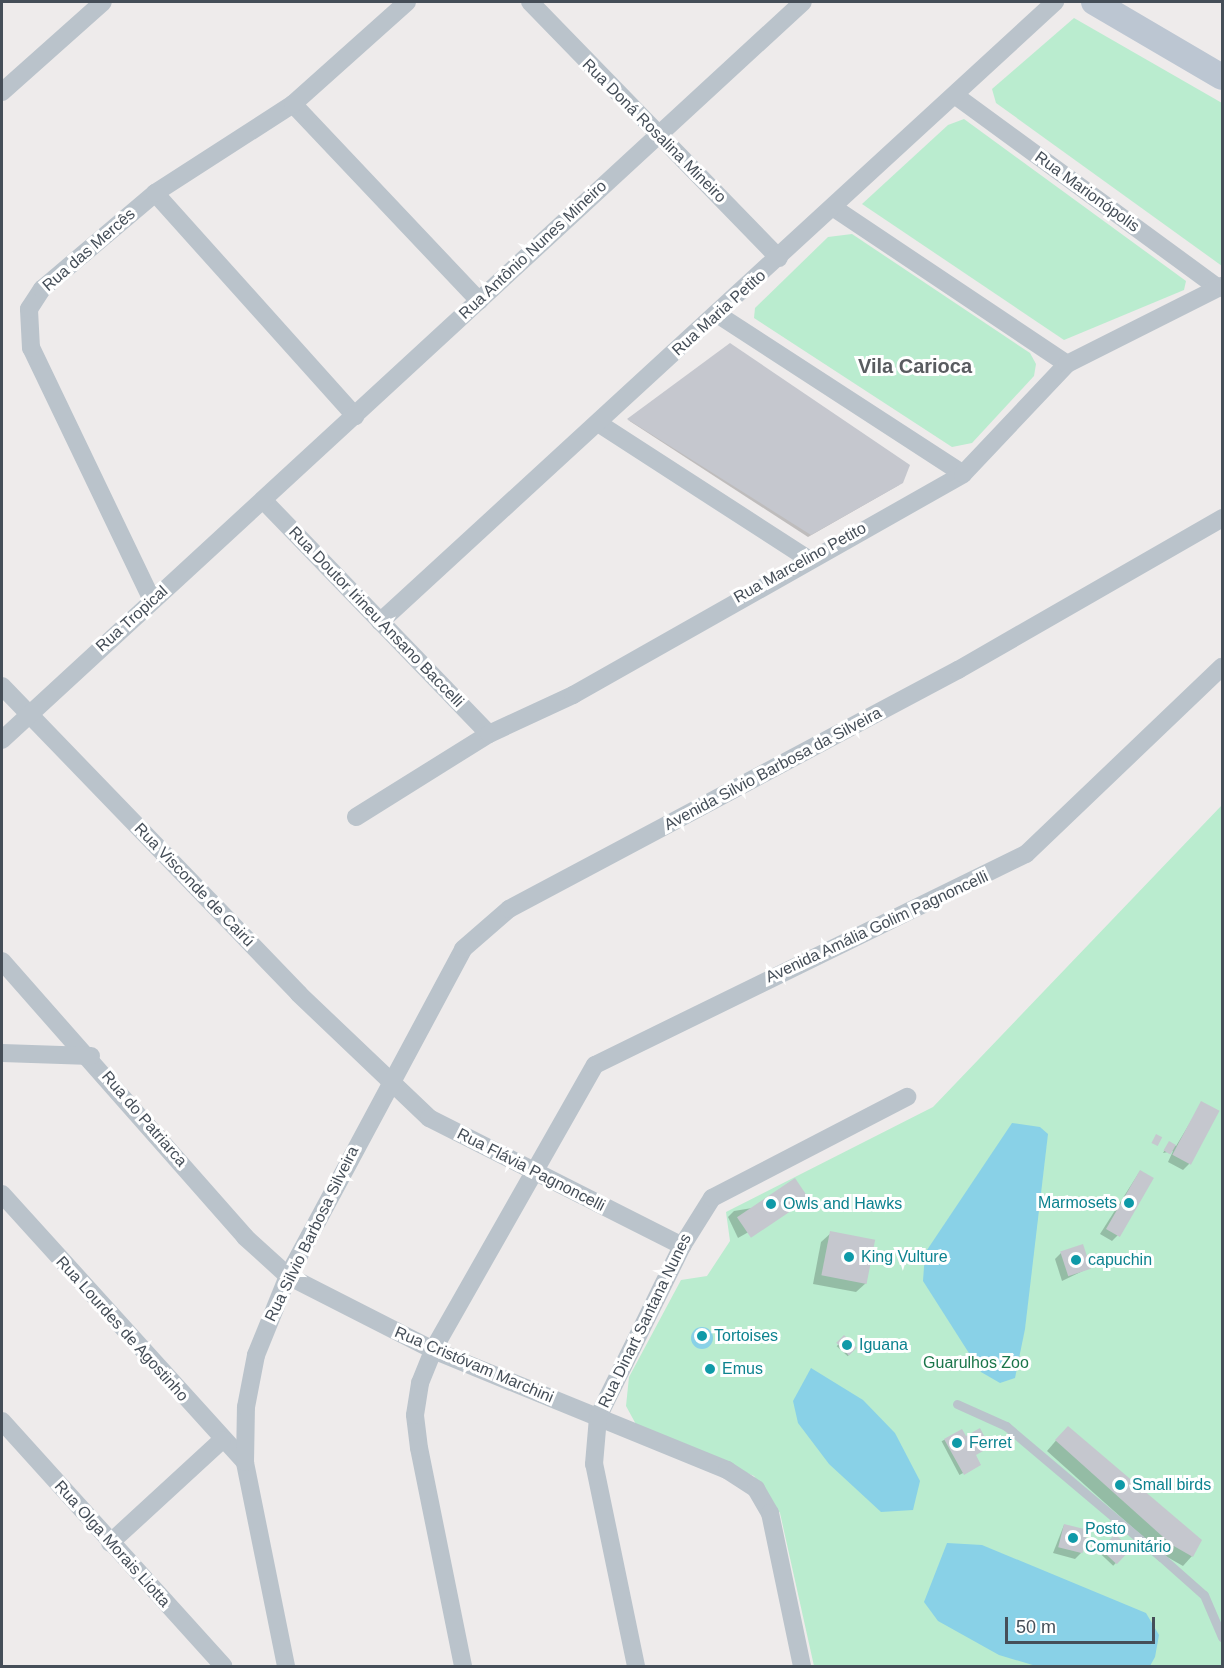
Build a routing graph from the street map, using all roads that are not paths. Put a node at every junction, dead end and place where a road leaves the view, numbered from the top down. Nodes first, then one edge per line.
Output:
1 (103, 2) edge
2 (407, 2) edge
3 (530, 2) edge
4 (803, 2) edge
5 (1055, 2) edge
6 (1094, 2) edge
7 (1222, 77) edge
8 (2, 92) edge
9 (956, 96) junction
10 (293, 104) junction
11 (657, 134) junction
12 (155, 194) junction
13 (834, 208) junction
14 (779, 258) junction
15 (1220, 287) edge
16 (479, 301) junction
17 (717, 314) junction
18 (1067, 364) junction
19 (355, 416) junction
20 (598, 423) junction
21 (963, 474) junction
22 (263, 500) junction
23 (1222, 518) edge
24 (807, 558) junction
25 (152, 600) junction
26 (380, 622) junction
27 (1222, 667) edge
28 (2, 686) edge
29 (28, 714) junction
30 (489, 734) junction
31 (2, 740) edge
32 (356, 817) dead end
33 (2, 961) edge
34 (2, 1053) edge
35 (90, 1056) junction
36 (388, 1083) junction
37 (907, 1097) dead end
38 (533, 1172) junction
39 (2, 1194) edge
40 (682, 1246) junction
41 (288, 1276) junction
42 (433, 1350) junction
43 (957, 1404) dead end
44 (598, 1417) junction
45 (2, 1420) edge
46 (222, 1440) junction
47 (245, 1462) junction
48 (110, 1543) junction
49 (1222, 1637) edge
50 (223, 1666) edge
51 (286, 1666) edge
52 (463, 1666) edge
53 (636, 1666) edge
54 (802, 1666) edge

1 - 8 street
2 - 10 street, Rua das Mercês
3 - 11 street, Rua Doná Rosalina Mineiro
4 - 11 street, Rua Antônio Nunes Mineiro
5 - 9 street, Rua Maria Petito
6 - 7 main road
9 - 13 street, Rua Maria Petito
9 - 15 street, Rua Marionópolis
10 - 12 street, Rua das Mercês
10 - 16 street
11 - 14 street, Rua Doná Rosalina Mineiro
11 - 16 street, Rua Antônio Nunes Mineiro
12 - 19 street
12 - 25 street, Rua das Mercês
13 - 14 street, Rua Maria Petito
13 - 18 street
14 - 17 street, Rua Maria Petito
15 - 18 street, Rua Marcelino Petito
16 - 19 street, Rua Antônio Nunes Mineiro
17 - 20 street, Rua Maria Petito
17 - 21 street
18 - 21 street, Rua Marcelino Petito
19 - 22 street, Rua Antônio Nunes Mineiro
20 - 24 street
20 - 26 street, Rua Maria Petito
21 - 24 street, Rua Marcelino Petito
22 - 25 street, Rua Tropical
22 - 26 street, Rua Doutor Irineu Ansano Baccelli
23 - 36 street, Avenida Silvio Barbosa da Silveira
24 - 30 street, Rua Marcelino Petito
25 - 29 street, Rua Tropical
26 - 30 street, Rua Doutor Irineu Ansano Baccelli
27 - 38 street, Avenida Amália Golim Pagnoncelli
28 - 29 street, Rua Visconde de Cairú
29 - 31 street, Rua Tropical
29 - 36 street, Rua Visconde de Cairú
30 - 32 street, Rua Marcelino Petito
33 - 35 street, Rua do Patriarca
34 - 35 street
35 - 41 street, Rua do Patriarca
36 - 38 street, Rua Flávia Pagnoncelli
36 - 41 street, Rua Silvio Barbosa Silveira
37 - 40 street, Rua Dinart Santana Nunes
38 - 40 street, Rua Flávia Pagnoncelli
38 - 42 street, Avenida Amália Golim Pagnoncelli
39 - 46 street, Rua Lourdes de Agostinho
40 - 44 street, Rua Dinart Santana Nunes
41 - 42 street, Rua Cristóvam Marchini
41 - 47 street, Rua Silvio Barbosa Silveira
42 - 44 street, Rua Cristóvam Marchini
42 - 52 street, Avenida Amália Golim Pagnoncelli
43 - 49 lane
44 - 53 street, Rua Dinart Santana Nunes
44 - 54 street, Rua Cristóvam Marchini
45 - 48 street, Rua Olga Morais Liotta
46 - 47 street, Rua Lourdes de Agostinho
46 - 48 street
47 - 51 street, Rua Silvio Barbosa Silveira
48 - 50 street, Rua Olga Morais Liotta

